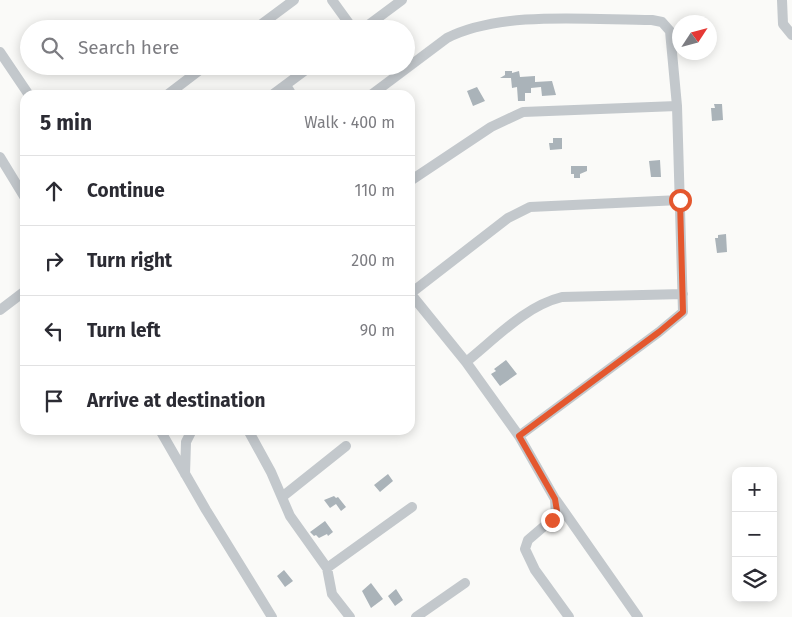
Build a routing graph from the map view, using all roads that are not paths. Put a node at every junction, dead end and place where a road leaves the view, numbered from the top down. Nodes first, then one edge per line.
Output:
1 (294, 0) edge
2 (332, 0) edge
3 (402, 0) edge
4 (782, 0) edge
5 (268, 20) edge
6 (346, 20) edge
7 (375, 20) edge
8 (792, 35) edge
9 (0, 52) edge
10 (415, 61) edge
11 (193, 75) edge
12 (299, 75) edge
13 (397, 75) edge
14 (286, 85) junction
15 (26, 90) edge
16 (174, 90) edge
17 (279, 90) edge
18 (289, 90) edge
19 (377, 90) edge
20 (676, 106) junction
21 (0, 157) edge
22 (415, 178) edge
23 (20, 190) edge
24 (680, 200) junction
25 (415, 290) edge
26 (683, 294) junction
27 (20, 295) edge
28 (415, 298) edge
29 (0, 310) edge
30 (466, 362) junction
31 (163, 435) edge
32 (190, 435) edge
33 (251, 435) edge
34 (519, 436) junction
35 (346, 446) dead end
36 (185, 474) junction
37 (282, 497) junction
38 (555, 499) junction
39 (412, 507) dead end
40 (327, 568) junction
41 (465, 583) dead end
42 (272, 617) edge
43 (350, 617) edge
44 (416, 617) edge
45 (569, 617) edge
46 (638, 617) edge

1 - 5 street
2 - 6 street
3 - 7 street
4 - 8 street
9 - 15 street
10 - 20 street
11 - 16 street
12 - 14 street
13 - 19 street
14 - 17 street
14 - 18 street
20 - 22 street
20 - 24 street
21 - 23 street
24 - 25 street
24 - 26 street
26 - 30 street
26 - 34 street
27 - 29 street
28 - 30 street
30 - 34 street
31 - 36 street
32 - 36 street
33 - 37 street
34 - 38 street
35 - 37 street
36 - 42 street
37 - 40 street
38 - 45 street
38 - 46 street
39 - 40 street
40 - 43 street
41 - 44 street

